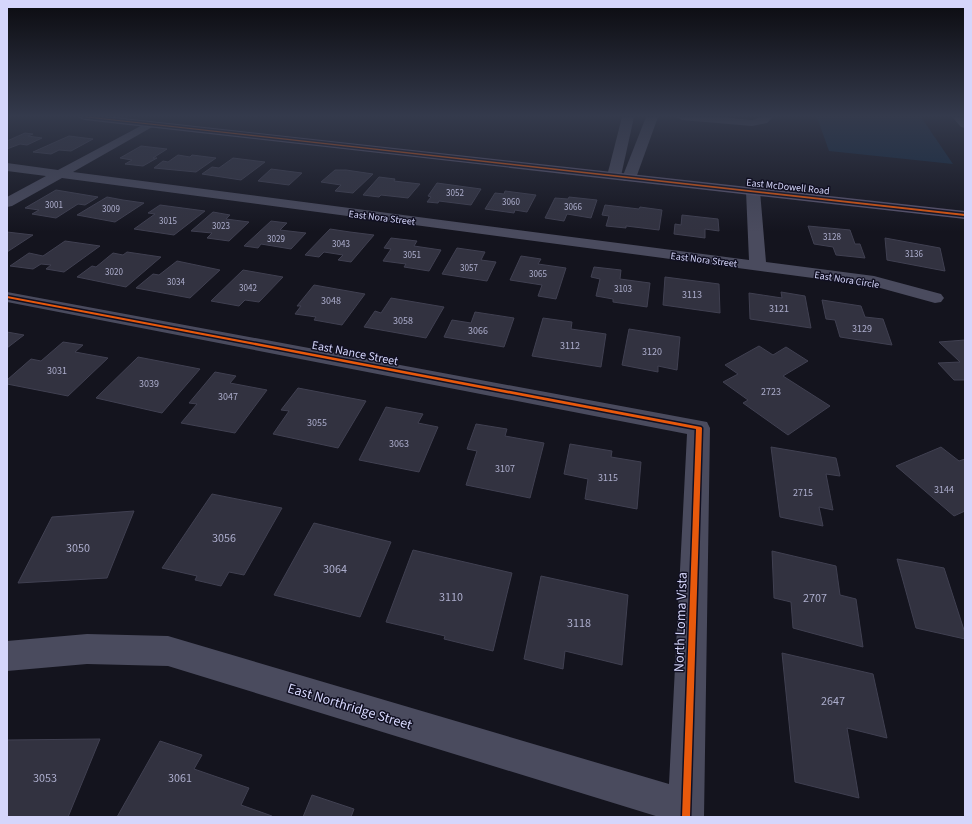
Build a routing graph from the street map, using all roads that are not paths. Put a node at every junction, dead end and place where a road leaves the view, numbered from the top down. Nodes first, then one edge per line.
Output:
1 (94, 155) edge
2 (431, 155) edge
3 (619, 155) edge
4 (638, 155) edge
5 (7, 167) edge
6 (59, 175) junction
7 (614, 176) junction
8 (629, 178) junction
9 (753, 191) junction
10 (7, 203) edge
11 (965, 214) edge
12 (758, 266) junction
13 (7, 297) edge
14 (935, 298) dead end
15 (699, 428) joint
16 (7, 656) edge
17 (686, 812) edge

1 - 6 street
2 - 7 main road, East McDowell Road
3 - 7 street
4 - 8 street
5 - 6 street, East Nora Street
6 - 10 street
6 - 12 street, East Nora Street
7 - 8 main road, East McDowell Road
8 - 9 main road, East McDowell Road
9 - 11 main road, East McDowell Road
9 - 12 street
12 - 14 street, East Nora Circle
13 - 15 street, East Nance Street
15 - 17 street, North Loma Vista
16 - 17 street, East Northridge Street

